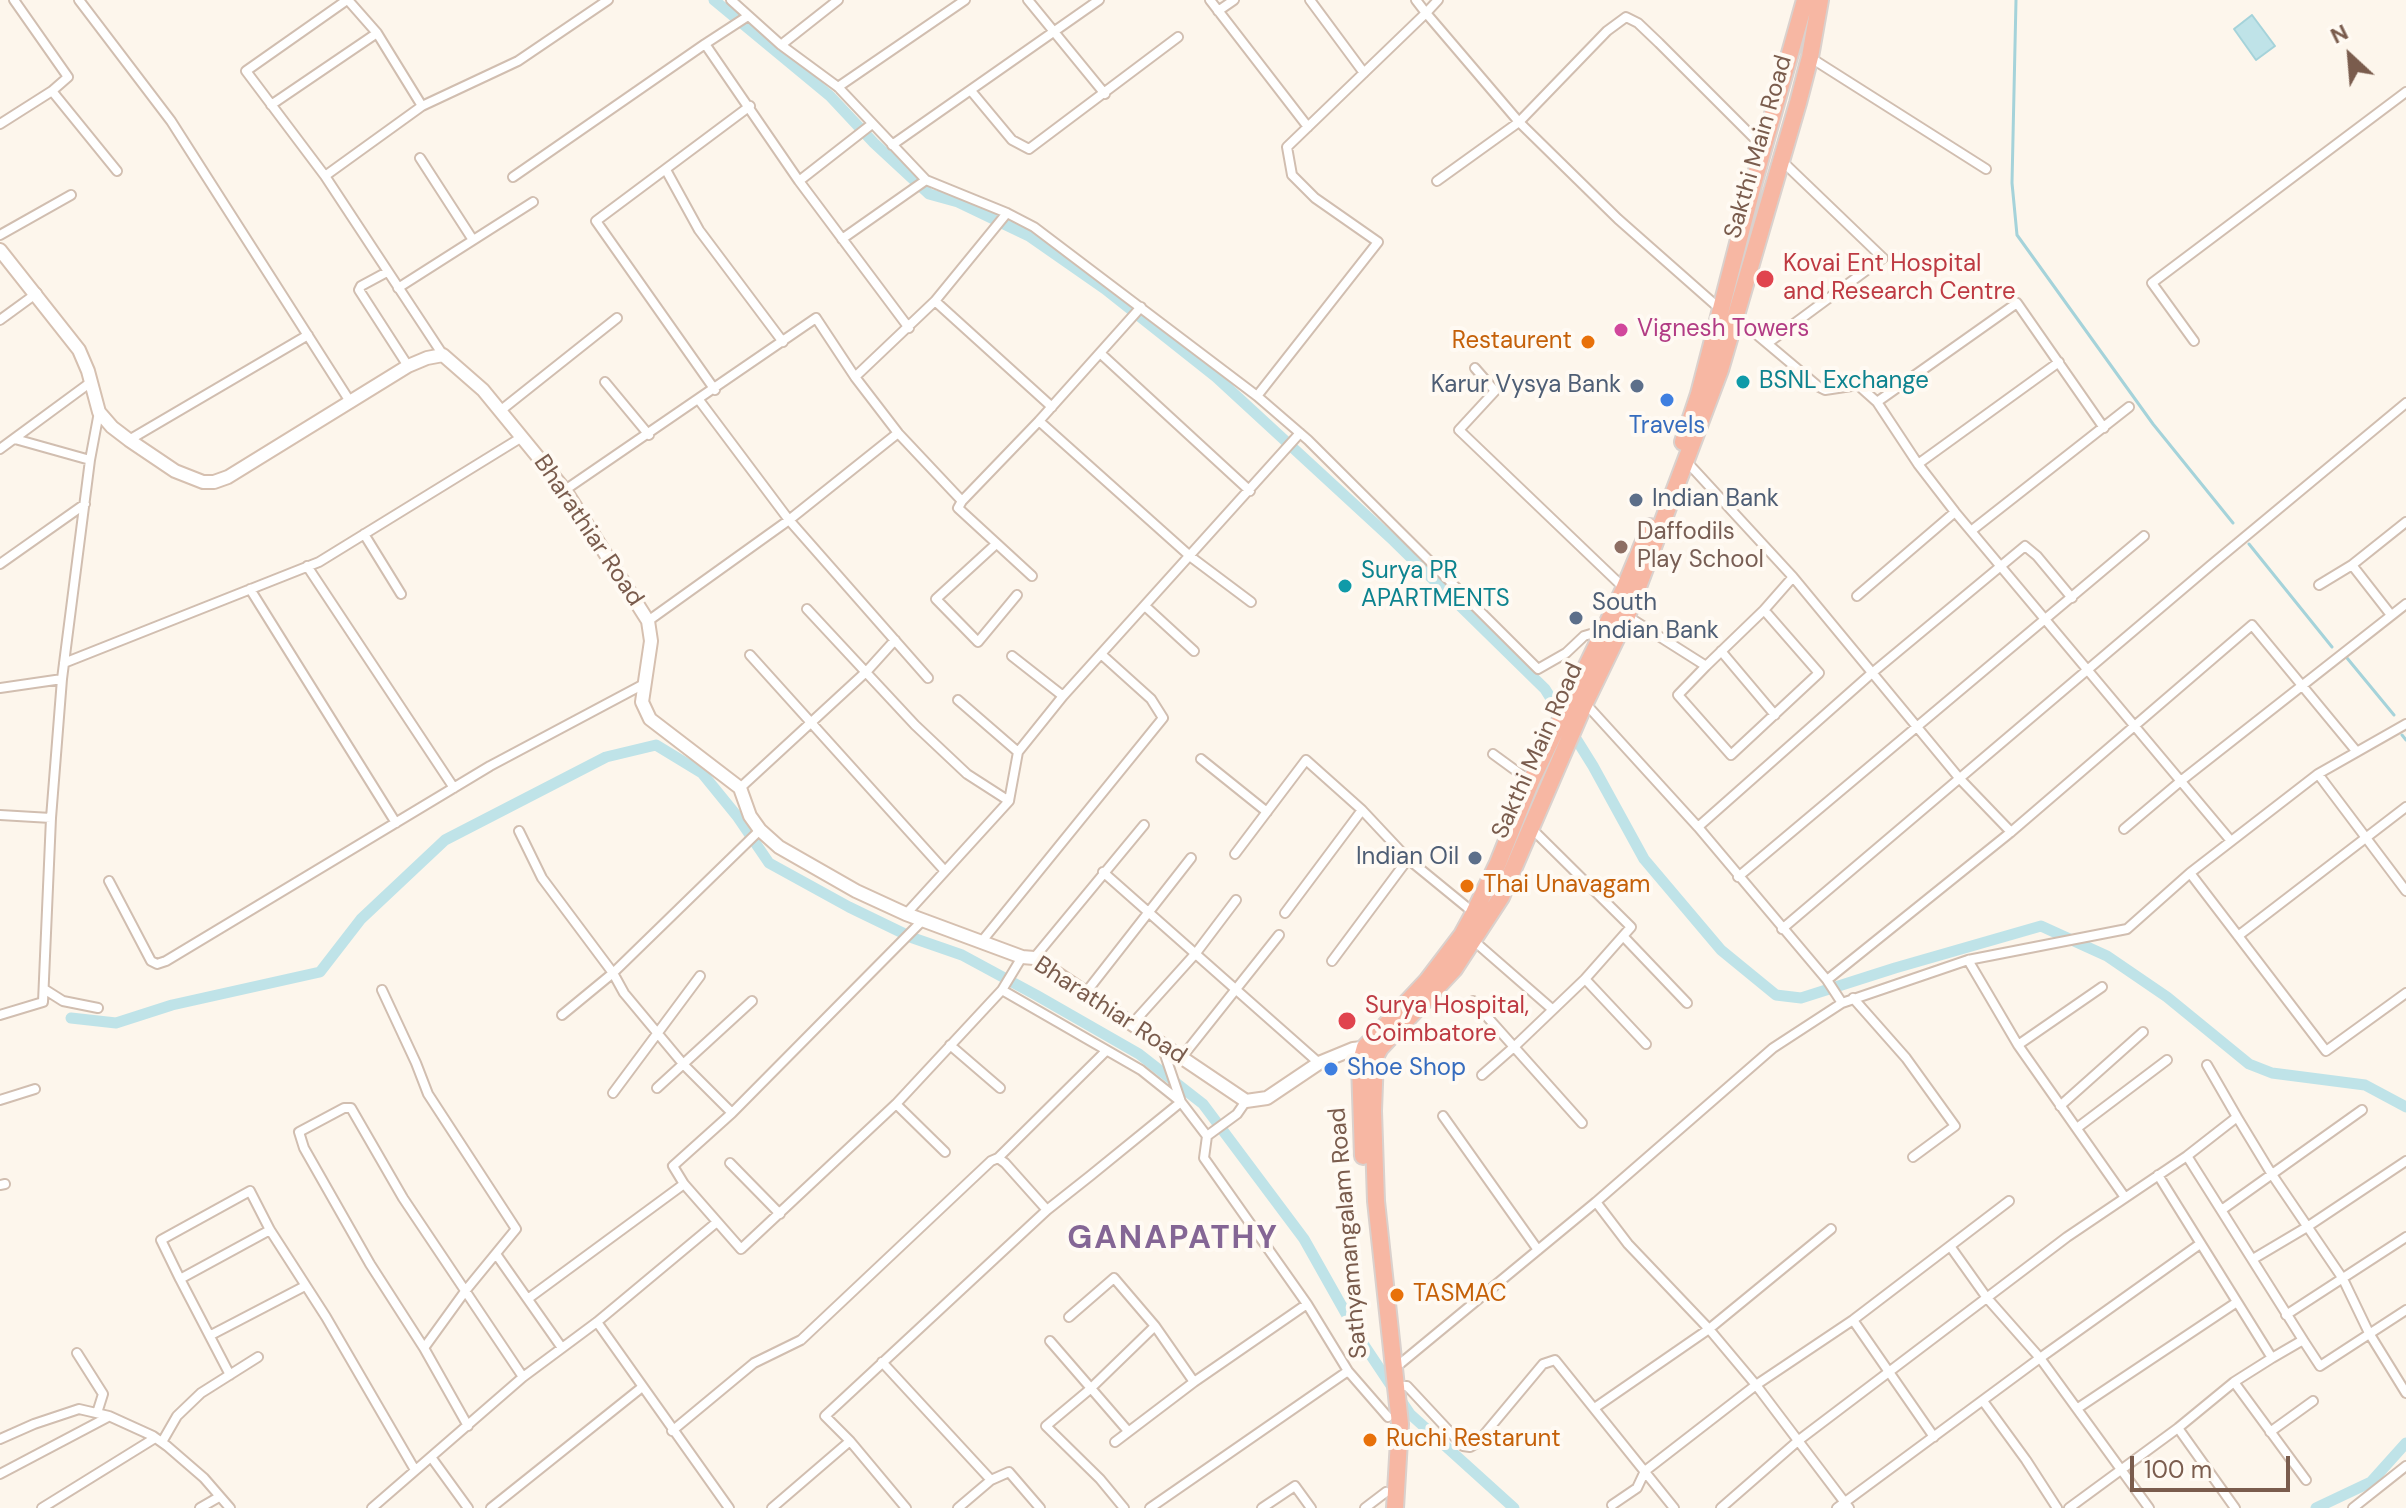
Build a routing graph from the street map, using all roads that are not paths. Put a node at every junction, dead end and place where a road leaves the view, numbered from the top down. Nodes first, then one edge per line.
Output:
1 (14, 0) edge
2 (79, 0) edge
3 (347, 0) edge
4 (608, 0) edge
5 (731, 0) edge
6 (838, 0) edge
7 (965, 0) edge
8 (1028, 0) edge
9 (1099, 0) edge
10 (1210, 0) edge
11 (1234, 0) edge
12 (1310, 0) edge
13 (1416, 0) edge
14 (1438, 0) edge
15 (1805, 0) edge
16 (1820, 0) edge
17 (1218, 11) junction
18 (1426, 13) junction
19 (747, 17) junction
20 (377, 33) junction
21 (1053, 33) junction
22 (1178, 37) dead end
23 (705, 44) junction
24 (781, 45) junction
25 (1810, 57) junction
26 (1364, 73) junction
27 (838, 87) junction
28 (52, 91) junction
29 (972, 92) junction
30 (2406, 92) edge
31 (1105, 94) junction
32 (271, 105) junction
33 (422, 106) junction
34 (750, 106) junction
35 (1519, 122) junction
36 (0, 124) edge
37 (872, 124) junction
38 (1308, 127) junction
39 (892, 145) junction
40 (1764, 147) junction
41 (420, 158) dead end
42 (1781, 160) junction
43 (1986, 169) dead end
44 (666, 170) junction
45 (117, 171) dead end
46 (325, 176) junction
47 (513, 177) dead end
48 (926, 180) junction
49 (799, 181) junction
50 (1437, 181) dead end
51 (71, 195) dead end
52 (533, 202) dead end
53 (1007, 213) junction
54 (0, 235) edge
55 (842, 239) junction
56 (473, 240) junction
57 (0, 250) edge
58 (387, 272) junction
59 (398, 288) junction
60 (37, 293) junction
61 (935, 301) junction
62 (1140, 307) junction
63 (1728, 315) junction
64 (617, 318) dead end
65 (0, 320) edge
66 (909, 328) junction
67 (308, 335) junction
68 (2194, 341) dead end
69 (783, 342) junction
70 (1768, 343) junction
71 (1100, 353) junction
72 (443, 355) junction
73 (2059, 362) junction
74 (408, 366) junction
75 (1475, 368) dead end
76 (855, 377) junction
77 (91, 382) junction
78 (605, 382) dead end
79 (715, 390) junction
80 (1257, 396) junction
81 (699, 400) junction
82 (1877, 402) junction
83 (351, 403) junction
84 (2406, 403) edge
85 (1052, 407) junction
86 (2129, 407) dead end
87 (500, 411) junction
88 (99, 412) junction
89 (1039, 421) junction
90 (2104, 428) junction
91 (898, 433) junction
92 (1300, 434) junction
93 (649, 435) junction
94 (522, 437) junction
95 (15, 439) junction
96 (129, 440) junction
97 (0, 449) edge
98 (90, 460) junction
99 (1687, 462) junction
100 (1918, 464) junction
101 (565, 490) junction
102 (1250, 491) junction
103 (962, 501) junction
104 (85, 504) junction
105 (1955, 512) junction
106 (789, 520) junction
107 (2406, 522) edge
108 (1971, 531) junction
109 (364, 534) junction
110 (2144, 536) dead end
111 (995, 545) junction
112 (1191, 557) junction
113 (0, 564) edge
114 (2352, 565) junction
115 (307, 566) junction
116 (2002, 567) junction
117 (1032, 576) dead end
118 (1793, 577) junction
119 (2319, 585) dead end
120 (250, 589) junction
121 (1624, 589) junction
122 (401, 594) dead end
123 (1017, 595) dead end
124 (1857, 596) dead end
125 (2072, 598) junction
126 (1251, 602) dead end
127 (2406, 604) edge
128 (1145, 606) junction
129 (807, 609) dead end
130 (1764, 610) junction
131 (2391, 615) junction
132 (1627, 616) junction
133 (2045, 617) junction
134 (648, 621) junction
135 (1604, 630) junction
136 (895, 640) junction
137 (1194, 651) dead end
138 (1721, 651) junction
139 (1101, 654) junction
140 (750, 655) dead end
141 (1012, 656) dead end
142 (64, 663) junction
143 (1706, 666) junction
144 (2089, 669) junction
145 (867, 671) junction
146 (1872, 673) junction
147 (928, 678) dead end
148 (62, 679) junction
149 (644, 684) junction
150 (2302, 686) junction
151 (0, 688) edge
152 (1063, 696) junction
153 (958, 700) dead end
154 (1580, 701) junction
155 (1775, 715) junction
156 (810, 723) junction
157 (2406, 724) edge
158 (2137, 726) junction
159 (1916, 727) junction
160 (1018, 752) junction
161 (2357, 752) junction
162 (1493, 754) dead end
163 (1201, 759) dead end
164 (2318, 774) junction
165 (1960, 779) junction
166 (2182, 780) junction
167 (1531, 781) junction
168 (454, 788) junction
169 (740, 788) junction
170 (1009, 801) junction
171 (2406, 807) edge
172 (1362, 810) junction
173 (1267, 812) junction
174 (0, 815) edge
175 (51, 818) junction
176 (396, 823) junction
177 (1144, 825) dead end
178 (1529, 827) junction
179 (1698, 827) junction
180 (2124, 829) dead end
181 (519, 831) dead end
182 (760, 831) junction
183 (2011, 832) junction
184 (2366, 837) junction
185 (2231, 841) junction
186 (1235, 854) dead end
187 (1191, 858) dead end
188 (1408, 859) junction
189 (944, 870) junction
190 (1103, 872) junction
191 (2190, 873) junction
192 (1738, 877) junction
193 (109, 881) dead end
194 (2406, 891) edge
195 (1236, 900) dead end
196 (1149, 913) junction
197 (1285, 913) dead end
198 (1474, 913) junction
199 (906, 914) junction
200 (922, 920) junction
201 (1782, 929) junction
202 (1279, 935) dead end
203 (1623, 936) junction
204 (2238, 936) junction
205 (982, 941) junction
206 (1474, 941) junction
207 (1196, 953) junction
208 (1025, 958) junction
209 (1968, 960) junction
210 (1332, 961) dead end
211 (613, 973) junction
212 (700, 976) dead end
213 (1585, 979) junction
214 (1827, 981) junction
215 (2102, 987) dead end
216 (44, 989) junction
217 (1236, 989) junction
218 (382, 990) dead end
219 (1002, 990) junction
220 (1087, 991) junction
221 (2406, 993) edge
222 (1853, 998) junction
223 (752, 1001) dead end
224 (1473, 1001) dead end
225 (1842, 1002) junction
226 (1687, 1003) dead end
227 (98, 1008) dead end
228 (1552, 1009) junction
229 (0, 1015) edge
230 (562, 1015) dead end
231 (1133, 1023) junction
232 (656, 1032) junction
233 (2143, 1032) dead end
234 (1646, 1044) dead end
235 (950, 1045) junction
236 (1162, 1045) junction
237 (2018, 1045) junction
238 (1515, 1046) junction
239 (1372, 1047) junction
240 (1106, 1051) junction
241 (1182, 1057) junction
242 (2167, 1060) dead end
243 (1319, 1063) junction
244 (684, 1065) junction
245 (2207, 1065) dead end
246 (1482, 1075) dead end
247 (657, 1088) dead end
248 (1000, 1088) dead end
249 (35, 1089) dead end
250 (613, 1093) dead end
251 (0, 1100) edge
252 (1246, 1101) junction
253 (1181, 1102) junction
254 (896, 1104) junction
255 (2060, 1106) junction
256 (2362, 1110) dead end
257 (732, 1113) junction
258 (1443, 1116) dead end
259 (2237, 1117) junction
260 (1582, 1123) dead end
261 (2077, 1128) junction
262 (1207, 1136) junction
263 (945, 1152) dead end
264 (2187, 1156) junction
265 (1913, 1157) dead end
266 (998, 1158) junction
267 (2406, 1161) edge
268 (730, 1163) dead end
269 (2271, 1173) junction
270 (2158, 1175) junction
271 (684, 1184) junction
272 (2124, 1196) junction
273 (2009, 1201) dead end
274 (1596, 1202) junction
275 (2223, 1209) junction
276 (1047, 1210) junction
277 (780, 1214) junction
278 (717, 1222) junction
279 (2307, 1227) junction
280 (1831, 1229) dead end
281 (270, 1230) junction
282 (2406, 1237) edge
283 (2200, 1244) junction
284 (1950, 1246) junction
285 (1538, 1250) junction
286 (496, 1254) junction
287 (2253, 1259) junction
288 (180, 1279) junction
289 (2343, 1279) junction
290 (305, 1286) junction
291 (466, 1290) junction
292 (529, 1298) junction
293 (1987, 1298) junction
294 (2237, 1302) junction
295 (1307, 1304) junction
296 (2406, 1310) edge
297 (2286, 1315) junction
298 (1069, 1317) dead end
299 (1853, 1320) junction
300 (597, 1322) junction
301 (1155, 1326) junction
302 (1709, 1329) junction
303 (2369, 1333) junction
304 (211, 1335) junction
305 (2303, 1340) junction
306 (1050, 1341) dead end
307 (424, 1348) junction
308 (562, 1348) junction
309 (77, 1353) dead end
310 (258, 1357) dead end
311 (2040, 1358) junction
312 (2272, 1358) junction
313 (882, 1362) junction
314 (1395, 1368) junction
315 (1348, 1371) junction
316 (1889, 1371) junction
317 (230, 1375) junction
318 (523, 1377) junction
319 (1194, 1382) junction
320 (2234, 1382) junction
321 (1756, 1385) junction
322 (641, 1388) junction
323 (1089, 1390) junction
324 (2406, 1393) edge
325 (1983, 1401) junction
326 (2313, 1401) dead end
327 (1394, 1403) junction
328 (1596, 1407) junction
329 (2078, 1408) junction
330 (97, 1413) junction
331 (109, 1416) junction
332 (468, 1426) junction
333 (2178, 1428) junction
334 (672, 1431) junction
335 (1128, 1431) junction
336 (2270, 1432) junction
337 (1934, 1437) junction
338 (0, 1439) edge
339 (158, 1440) junction
340 (1799, 1440) junction
341 (850, 1441) junction
342 (1115, 1442) dead end
343 (431, 1457) junction
344 (2406, 1466) edge
345 (415, 1470) junction
346 (2122, 1470) junction
347 (1645, 1471) junction
348 (0, 1474) edge
349 (991, 1480) junction
350 (2306, 1480) dead end
351 (219, 1497) junction
352 (1385, 1500) edge
353 (1612, 1505) dead end
354 (1843, 1506) edge
355 (2355, 1507) edge
356 (42, 1508) edge
357 (200, 1508) edge
358 (230, 1508) edge
359 (372, 1508) edge
360 (468, 1508) edge
361 (491, 1508) edge
362 (729, 1508) edge
363 (772, 1508) edge
364 (906, 1508) edge
365 (958, 1508) edge
366 (1040, 1508) edge
367 (1124, 1508) edge
368 (1150, 1508) edge
369 (1262, 1508) edge
370 (1311, 1508) edge
371 (1365, 1508) edge
372 (1395, 1508) edge
373 (1674, 1508) edge
374 (1721, 1508) edge
375 (2057, 1508) edge
376 (2069, 1508) edge
377 (2149, 1508) edge
378 (2235, 1508) edge

1 - 28 street
2 - 67 street
3 - 20 street
3 - 32 street
4 - 33 street
5 - 19 street
6 - 24 street
7 - 27 street
8 - 21 street
9 - 21 street
10 - 17 street
11 - 17 street
12 - 26 street
13 - 18 street
14 - 18 street
15 - 40 highway
16 - 25 highway, Sakthi Main Road
17 - 38 street
18 - 26 street
18 - 35 street
19 - 23 street
19 - 24 street
20 - 32 street
20 - 33 street
21 - 29 street
21 - 31 street
22 - 31 street
23 - 34 street
23 - 47 street
24 - 27 street
25 - 42 highway, Sakthi Main Road
25 - 43 street
26 - 38 street
27 - 37 street
28 - 36 street
28 - 45 street
29 - 31 street
29 - 39 street
30 - 68 street
32 - 46 street
33 - 46 street
34 - 44 street
34 - 49 street
35 - 40 street
35 - 50 street
35 - 63 street
37 - 39 street
37 - 49 street
38 - 80 street
39 - 48 street
40 - 63 highway
41 - 56 street
42 - 63 highway, Sakthi Main Road
42 - 70 street
44 - 69 street
44 - 79 street
46 - 58 street
48 - 53 street
48 - 55 street
49 - 55 street
51 - 54 street
52 - 56 street
53 - 61 street
53 - 62 street
55 - 66 street
56 - 59 street
57 - 60 main road
58 - 59 street
58 - 74 street
59 - 72 street
60 - 65 street
60 - 77 main road
61 - 66 street
61 - 85 street
62 - 71 street
62 - 80 street
63 - 70 street
63 - 99 highway, Sakthi Main Road
63 - 121 highway
64 - 87 street
66 - 76 street
67 - 83 street
67 - 96 street
69 - 76 street
69 - 79 street
70 - 82 street
71 - 85 street
71 - 102 street
72 - 74 main road
72 - 87 main road, Bharathiar Road
73 - 82 street
73 - 90 street
73 - 100 street
74 - 83 main road
75 - 121 street
76 - 91 street
77 - 88 main road
77 - 95 street
78 - 93 street
79 - 81 street
80 - 92 street
81 - 93 street
81 - 106 street
82 - 100 street
83 - 96 main road
84 - 144 street
85 - 89 street
86 - 90 street
87 - 94 main road, Bharathiar Road
88 - 96 main road
88 - 98 street
89 - 103 street
89 - 112 street
90 - 108 street
91 - 103 street
91 - 106 street
92 - 102 street
92 - 135 street
93 - 101 street
94 - 101 main road, Bharathiar Road
94 - 109 street
95 - 97 street
95 - 98 street
98 - 104 street
99 - 118 street
99 - 132 highway, Sakthi Main Road
100 - 105 street
101 - 134 main road, Bharathiar Road
102 - 112 street
103 - 111 street
104 - 113 street
104 - 142 street
105 - 108 street
105 - 124 street
106 - 134 street
106 - 136 street
107 - 114 street
108 - 116 street
109 - 115 street
109 - 122 street
110 - 125 street
111 - 117 street
111 - 123 street
112 - 126 street
112 - 128 street
114 - 119 street
114 - 131 street
115 - 120 street
115 - 168 street
116 - 125 street
116 - 133 street
116 - 146 street
118 - 130 street
118 - 146 street
120 - 142 street
120 - 176 street
121 - 135 highway
125 - 133 street
127 - 131 street
128 - 137 street
128 - 139 street
129 - 145 street
130 - 138 street
130 - 155 street
131 - 150 street
132 - 143 street
132 - 154 highway, Sakthi Main Road
133 - 144 street
133 - 159 street
134 - 149 main road, Bharathiar Road
135 - 154 highway
136 - 145 street
136 - 147 street
138 - 143 street
138 - 155 street
139 - 152 street
139 - 205 street
140 - 156 street
141 - 152 street
142 - 148 street
143 - 155 street
144 - 158 street
144 - 165 street
145 - 156 street
145 - 170 street
146 - 159 street
146 - 179 street
148 - 151 street
148 - 175 street
149 - 168 street
149 - 169 main road, Bharathiar Road
150 - 158 street
150 - 161 street
150 - 166 street
152 - 160 street
153 - 160 street
154 - 167 highway
154 - 178 highway, Sakthi Main Road
154 - 179 street
156 - 169 street
156 - 189 street
157 - 161 street
158 - 166 street
158 - 183 street
159 - 165 street
159 - 192 street
160 - 170 street
161 - 164 street
162 - 167 street
163 - 173 street
164 - 184 street
164 - 185 street
165 - 183 street
165 - 201 street
166 - 180 street
166 - 185 street
167 - 198 highway
168 - 176 street
169 - 182 main road, Bharathiar Road
170 - 189 street
171 - 184 street
172 - 173 street
172 - 188 street
172 - 197 street
173 - 186 street
174 - 175 street
175 - 216 street
176 - 193 street
177 - 190 street
178 - 203 street
178 - 206 highway, Sakthi Main Road
179 - 192 street
181 - 211 street
182 - 199 main road, Bharathiar Road
182 - 211 street
183 - 214 street
184 - 194 street
184 - 204 street
185 - 191 street
187 - 196 street
188 - 198 street
188 - 210 street
189 - 199 street
190 - 196 street
190 - 208 street
191 - 204 street
191 - 209 street
192 - 201 street
195 - 207 street
196 - 207 street
196 - 220 street
198 - 239 highway
199 - 200 main road, Bharathiar Road
200 - 205 main road, Bharathiar Road
200 - 257 street
201 - 214 street
202 - 217 street
203 - 213 street
203 - 226 street
204 - 221 street
205 - 208 main road, Bharathiar Road
206 - 228 street
206 - 239 highway, Sakthi Main Road
207 - 217 street
207 - 231 street
208 - 219 street
208 - 220 main road, Bharathiar Road
209 - 222 street
209 - 237 street
211 - 230 street
211 - 232 street
212 - 232 street
213 - 228 street
213 - 234 street
214 - 225 street
215 - 237 street
216 - 227 street
216 - 229 street
217 - 241 street
217 - 243 street
218 - 286 street
219 - 235 street
219 - 240 street
220 - 231 main road, Bharathiar Road
222 - 225 street
222 - 265 street
223 - 244 street
224 - 238 street
225 - 274 street
228 - 238 street
231 - 236 main road, Bharathiar Road
232 - 244 street
232 - 250 street
233 - 255 street
235 - 248 street
235 - 254 street
236 - 241 main road, Bharathiar Road
236 - 253 street
237 - 255 street
238 - 246 street
238 - 260 street
239 - 243 main road
239 - 314 highway
239 - 327 highway, Sathyamangalam Road
240 - 253 street
240 - 266 street
241 - 252 main road, Bharathiar Road
242 - 261 street
243 - 252 main road
244 - 247 street
244 - 257 street
245 - 259 street
249 - 251 street
252 - 262 street
253 - 262 street
253 - 276 street
254 - 263 street
254 - 277 street
255 - 261 street
256 - 269 street
257 - 271 street
258 - 285 street
259 - 264 street
259 - 269 street
261 - 272 street
262 - 295 street
264 - 270 street
264 - 275 street
266 - 276 street
266 - 334 street
267 - 279 street
268 - 277 street
269 - 275 street
269 - 279 street
270 - 272 street
270 - 283 street
271 - 278 street
271 - 292 street
272 - 293 street
273 - 284 street
274 - 285 street
274 - 302 street
275 - 287 street
276 - 313 street
277 - 278 street
278 - 300 street
279 - 287 street
279 - 289 street
280 - 302 street
281 - 288 street
281 - 288 street
281 - 290 street
282 - 289 street
283 - 294 street
283 - 311 street
284 - 293 street
284 - 299 street
285 - 314 street
286 - 291 street
286 - 292 street
287 - 297 street
288 - 304 street
289 - 297 street
289 - 303 street
290 - 304 street
290 - 345 street
291 - 307 street
291 - 307 street
291 - 318 street
292 - 308 street
293 - 311 street
293 - 316 street
294 - 312 street
294 - 329 street
295 - 315 street
295 - 319 street
296 - 303 street
297 - 305 street
298 - 301 street
299 - 316 street
299 - 321 street
300 - 308 street
300 - 322 street
301 - 319 street
301 - 323 street
302 - 321 street
302 - 328 street
303 - 305 street
303 - 324 street
304 - 317 street
305 - 312 street
306 - 323 street
307 - 332 street
308 - 318 street
309 - 330 street
310 - 317 street
311 - 325 street
311 - 329 street
312 - 320 street
313 - 341 street
313 - 349 street
314 - 327 highway
315 - 327 street
315 - 368 street
316 - 337 street
316 - 340 street
317 - 339 street
318 - 332 street
319 - 335 street
320 - 333 street
320 - 336 street
321 - 340 street
321 - 347 street
322 - 334 street
322 - 361 street
323 - 335 street
323 - 367 street
325 - 337 street
325 - 375 street
326 - 336 street
327 - 328 street
327 - 352 highway, Sathyamangalam Road
327 - 372 highway
328 - 347 street
329 - 346 street
330 - 331 street
330 - 338 street
331 - 339 street
331 - 348 street
332 - 343 street
333 - 346 street
333 - 378 street
334 - 362 street
335 - 342 street
336 - 350 street
337 - 354 street
339 - 351 street
339 - 356 street
340 - 354 street
340 - 374 street
341 - 363 street
341 - 364 street
343 - 345 street
343 - 360 street
344 - 355 street
345 - 359 street
346 - 376 street
346 - 377 street
347 - 353 street
347 - 373 street
349 - 365 street
349 - 366 street
351 - 357 street
351 - 358 street
352 - 371 street
369 - 370 street

